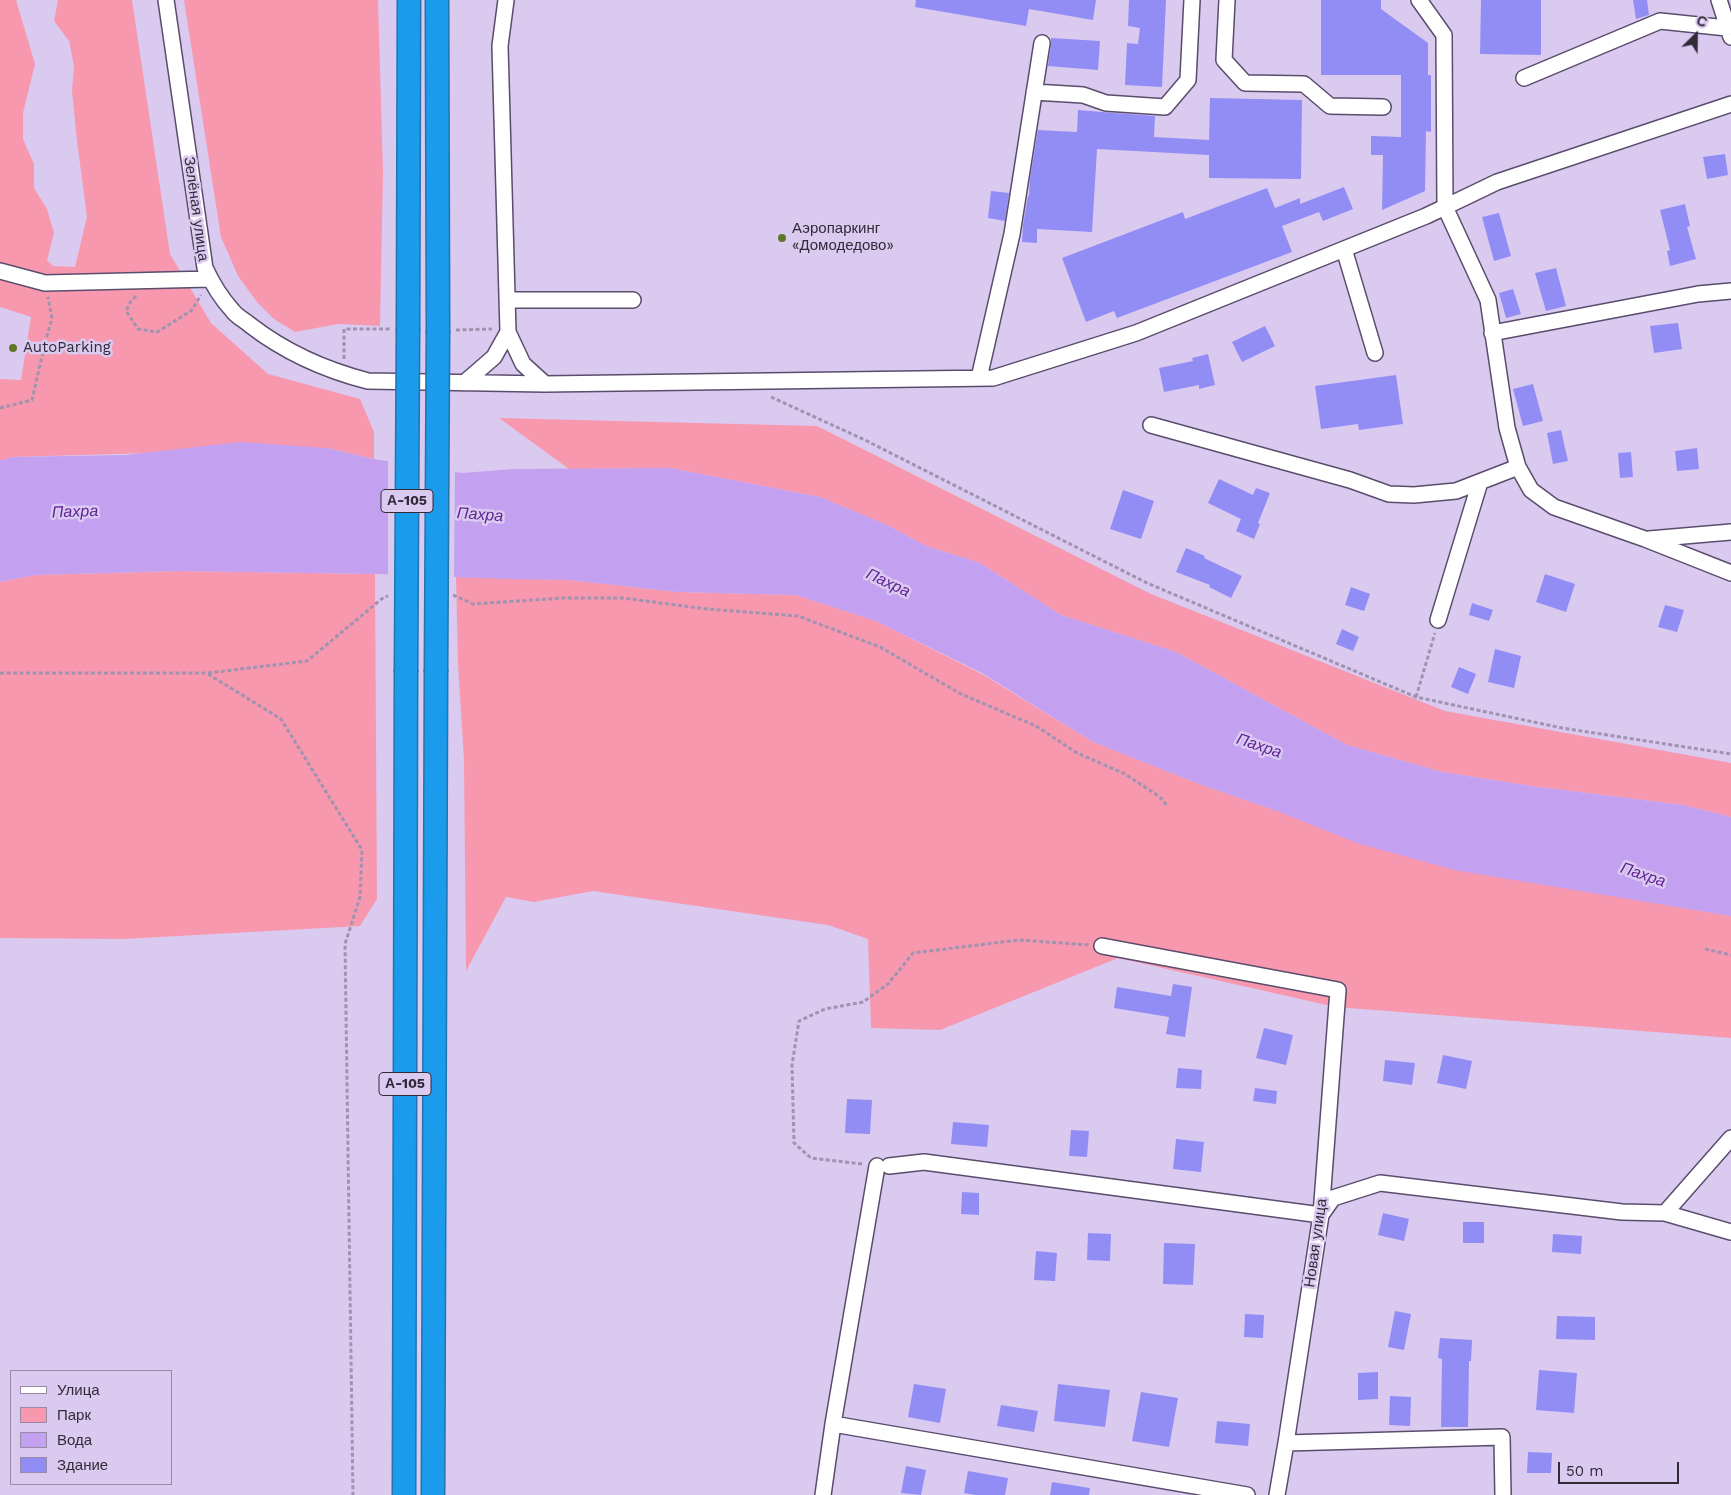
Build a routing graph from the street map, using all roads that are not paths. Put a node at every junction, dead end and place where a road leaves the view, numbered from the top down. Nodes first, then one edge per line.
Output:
1 (166, 0) edge
2 (409, 0) edge
3 (437, 0) edge
4 (506, 0) edge
5 (1192, 0) edge
6 (1227, 0) edge
7 (1419, 0) edge
8 (1719, 0) edge
9 (1729, 33) edge
10 (1042, 43) dead end
11 (1524, 78) dead end
12 (1034, 92) junction
13 (1731, 104) edge
14 (1383, 107) dead end
15 (1445, 207) junction
16 (1344, 249) junction
17 (0, 272) edge
18 (210, 279) junction
19 (1731, 291) edge
20 (506, 300) junction
21 (633, 300) dead end
22 (508, 330) junction
23 (1492, 333) junction
24 (1375, 353) dead end
25 (979, 378) junction
26 (464, 383) junction
27 (545, 384) junction
28 (1151, 425) dead end
29 (1518, 467) junction
30 (1480, 482) junction
31 (1731, 532) edge
32 (1645, 539) junction
33 (1731, 573) edge
34 (1438, 620) road end
35 (1102, 946) road end
36 (1731, 1138) edge
37 (1665, 1213) junction
38 (1321, 1215) junction
39 (1731, 1232) edge
40 (833, 1424) junction
41 (1286, 1443) junction
42 (404, 1495) edge
43 (433, 1495) edge
44 (823, 1495) edge
45 (1247, 1495) edge
46 (1276, 1495) edge
47 (1503, 1495) edge

1 - 18 street, Зелёная улица
2 - 42 highway, А-105, bridge
3 - 43 highway, А-105, bridge
4 - 20 street
5 - 12 street
6 - 14 street
7 - 15 street
8 - 9 street
9 - 11 street
10 - 12 street
12 - 25 street
13 - 15 street, Зелёная улица
15 - 16 street, Зелёная улица
15 - 23 street
16 - 24 street
16 - 25 street, Зелёная улица
17 - 18 street
18 - 26 street, Зелёная улица
19 - 23 street
20 - 21 street
20 - 22 street
22 - 26 street
22 - 27 street
23 - 29 street
25 - 27 street, Зелёная улица
26 - 27 street, Зелёная улица
28 - 30 street
29 - 30 street
29 - 32 street
30 - 34 street
31 - 32 street
32 - 33 street
35 - 38 street, Новая улица
36 - 37 street
37 - 38 street
37 - 39 street
38 - 40 street
38 - 41 street, Новая улица
40 - 44 street
40 - 45 street
41 - 46 street, Новая улица
41 - 47 street

